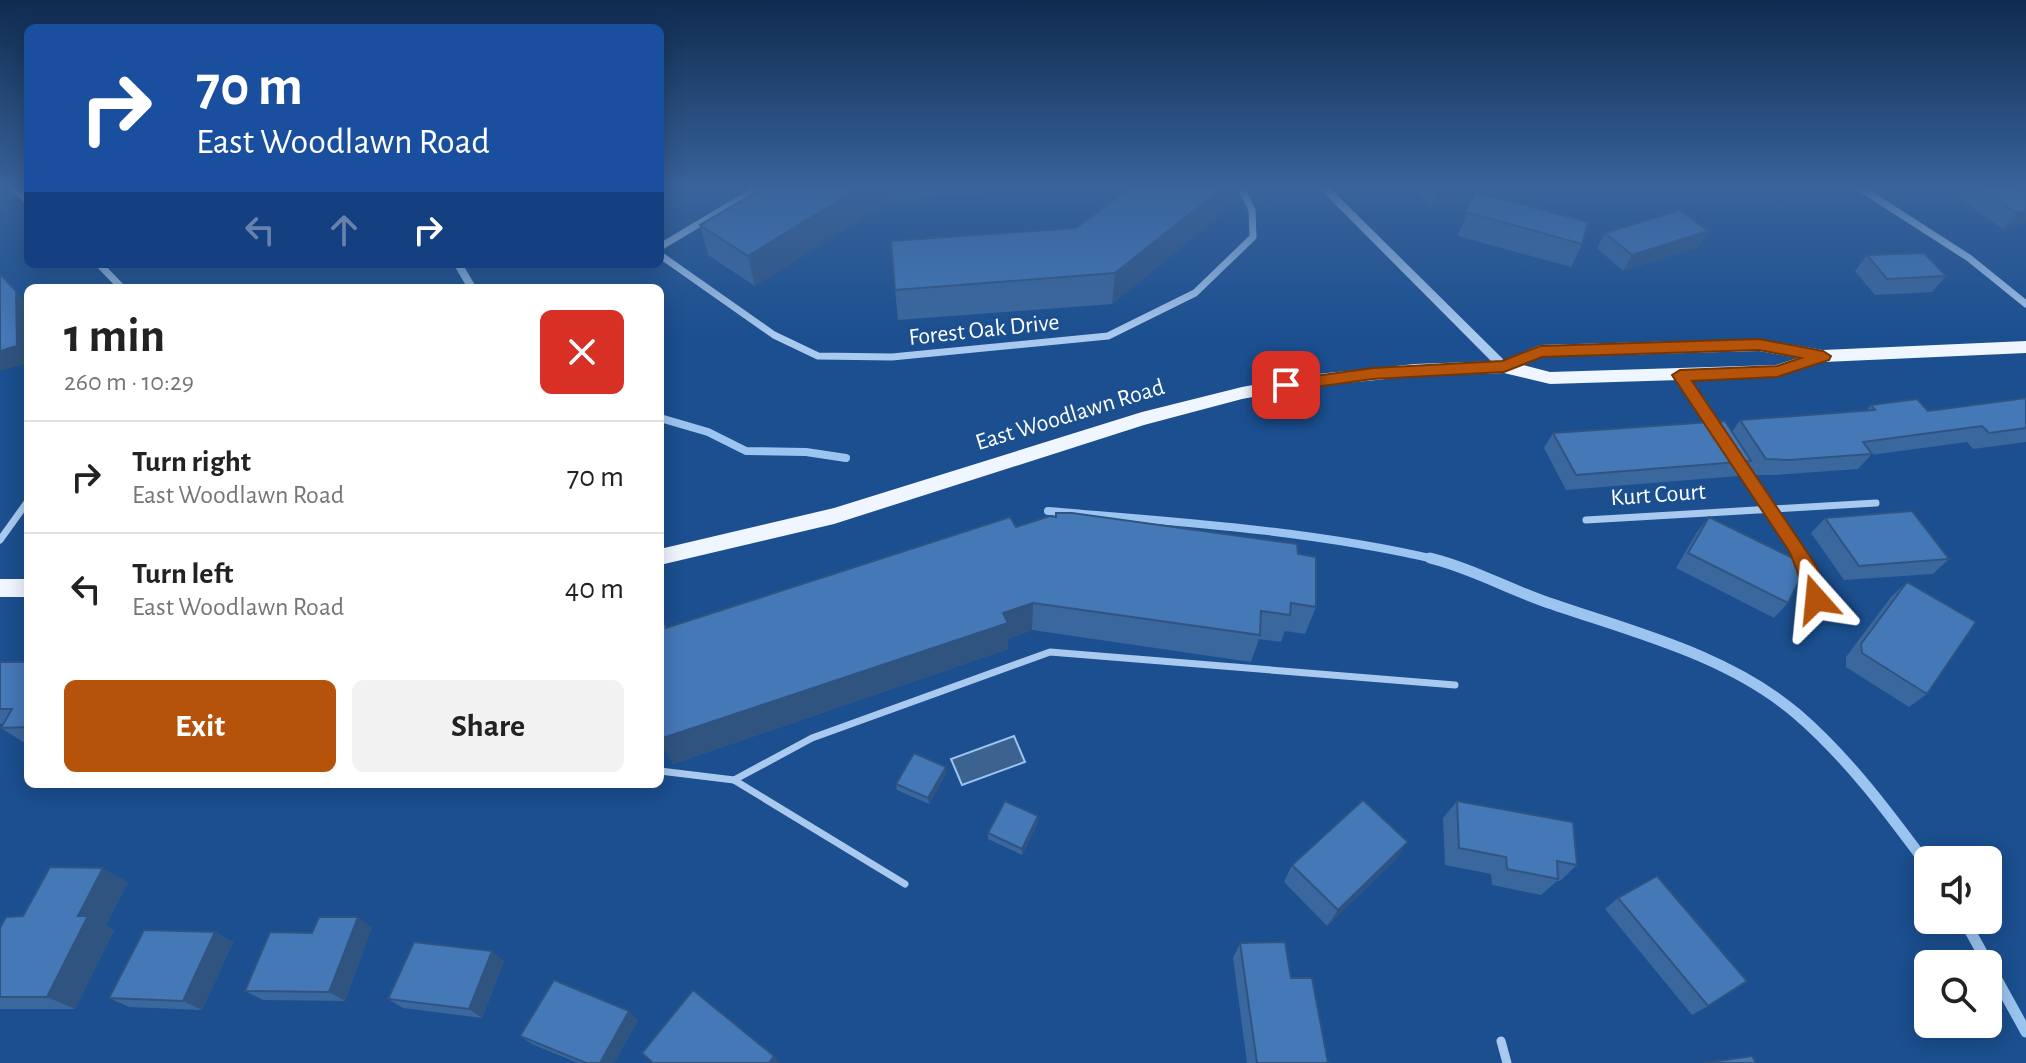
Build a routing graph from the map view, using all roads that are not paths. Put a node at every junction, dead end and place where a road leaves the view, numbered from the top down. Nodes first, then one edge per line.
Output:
1 (1253, 236) edge
2 (1372, 236) edge
3 (1934, 236) edge
4 (664, 258) edge
5 (103, 268) edge
6 (118, 284) edge
7 (2026, 304) edge
8 (2026, 347) edge
9 (1823, 356) junction
10 (1504, 367) junction
11 (1680, 375) junction
12 (1724, 440) edge
13 (1733, 452) edge
14 (1876, 503) dead end
15 (24, 507) edge
16 (1770, 508) junction
17 (1586, 520) dead end
18 (0, 540) edge
19 (664, 556) edge
20 (0, 588) edge
21 (24, 588) edge
22 (1809, 606) dead end
23 (1455, 685) dead end
24 (664, 771) edge
25 (734, 780) junction
26 (905, 884) dead end
27 (1501, 1041) dead end
28 (1507, 1063) edge

1 - 4 street, Forest Oak Drive
2 - 10 street
3 - 7 street
5 - 6 street
8 - 9 main road, East Woodlawn Road
9 - 10 main road, East Woodlawn Road
9 - 11 main road, East Woodlawn Road
10 - 11 main road, East Woodlawn Road
10 - 19 main road, East Woodlawn Road
11 - 12 street
13 - 16 street
14 - 16 street, Kurt Court
15 - 18 street
16 - 17 street, Kurt Court
16 - 22 street
20 - 21 main road
23 - 25 lane
24 - 25 lane
25 - 26 lane
27 - 28 street

